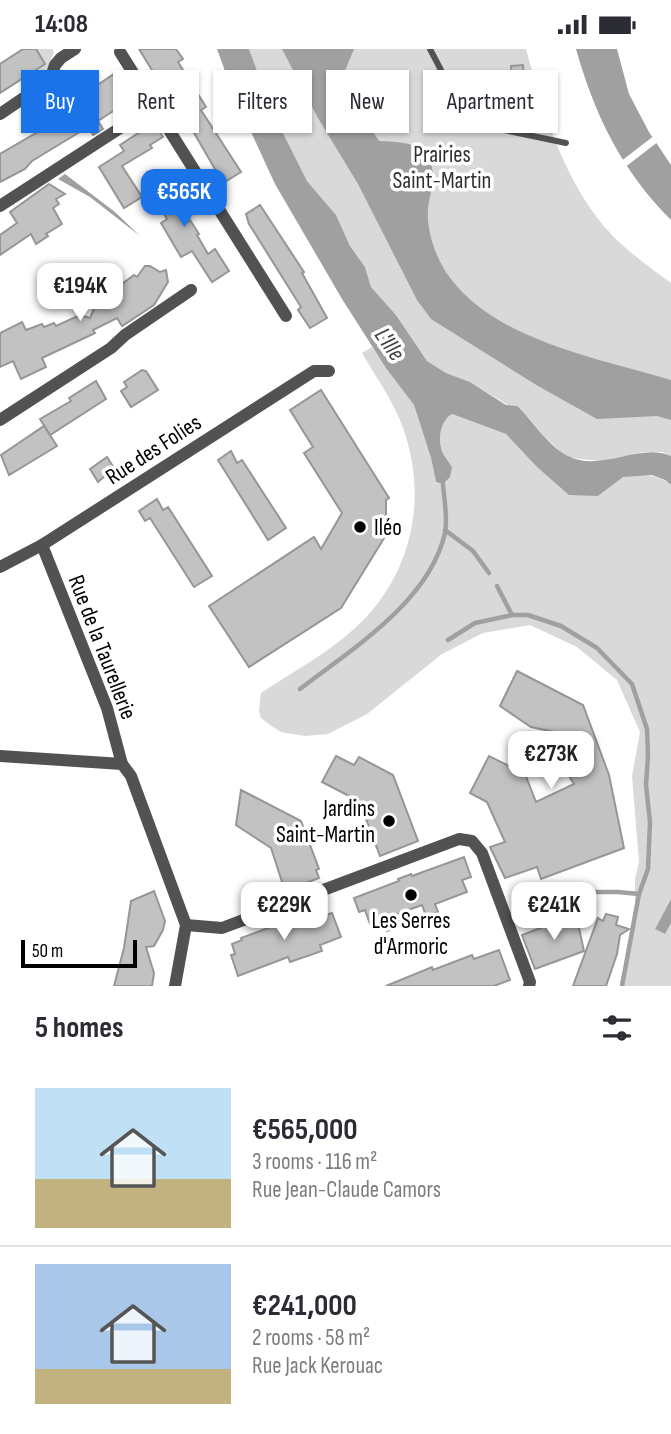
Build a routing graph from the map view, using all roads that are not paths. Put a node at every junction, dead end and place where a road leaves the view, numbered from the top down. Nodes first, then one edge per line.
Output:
1 (75, 49) edge
2 (430, 49) edge
3 (120, 52) dead end
4 (131, 70) edge
5 (0, 114) edge
6 (113, 133) edge
7 (171, 133) edge
8 (566, 143) dead end
9 (0, 206) edge
10 (191, 290) dead end
11 (286, 316) dead end
12 (329, 371) dead end
13 (0, 420) edge
14 (42, 545) junction
15 (0, 567) edge
16 (0, 756) edge
17 (122, 764) junction
18 (186, 925) junction
19 (175, 986) edge
20 (529, 986) edge

1 - 5 street
2 - 8 lane
3 - 4 street
6 - 9 street
7 - 11 street
10 - 13 street
12 - 14 street, Rue des Folies
14 - 15 street, Rue des Folies
14 - 17 street, Rue de la Taurellerie
16 - 17 street
17 - 18 street, Rue de la Taurellerie
18 - 19 street
18 - 20 street

